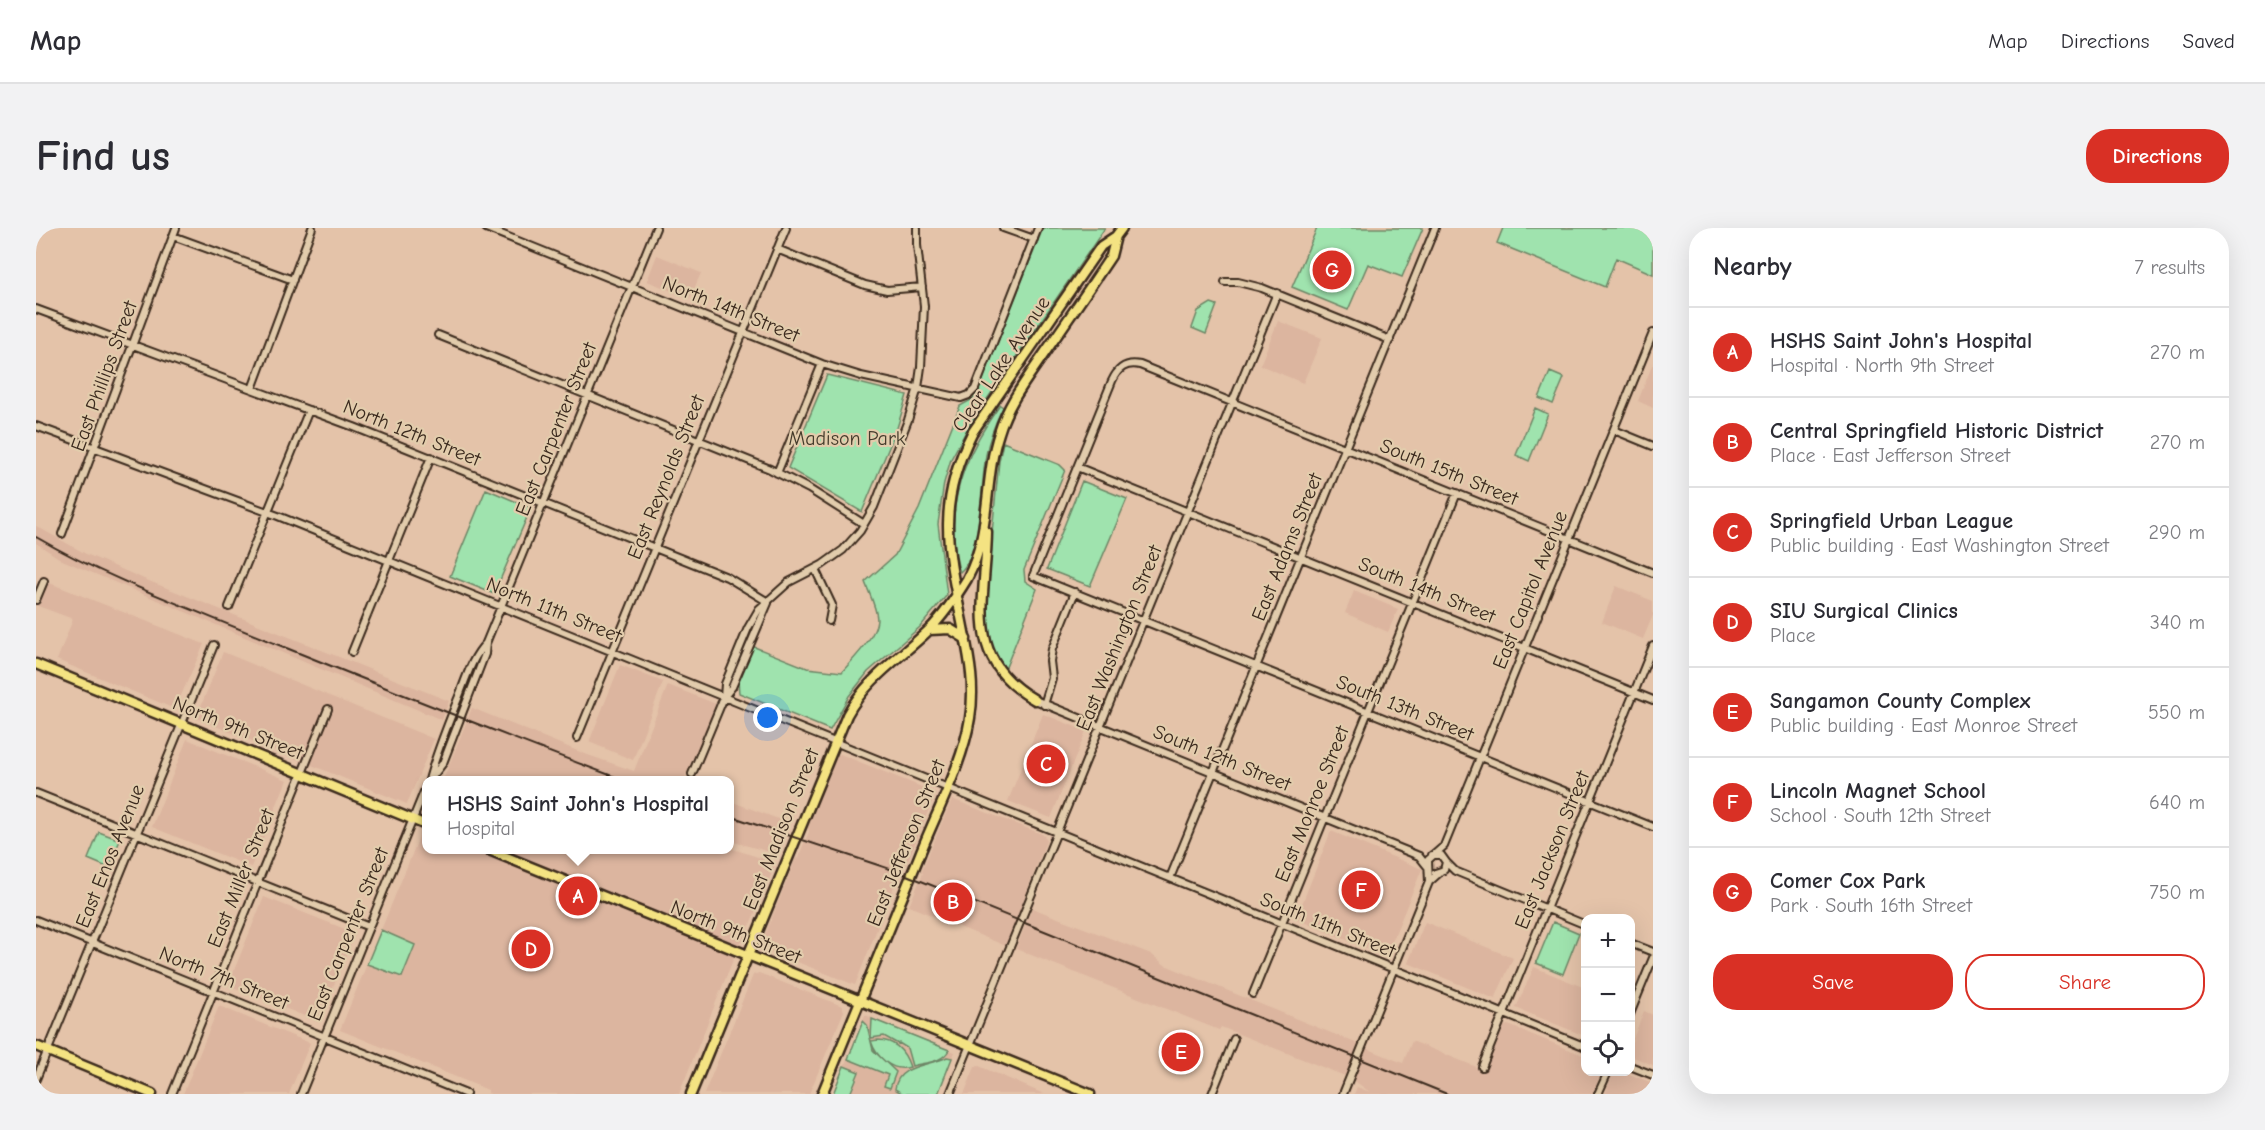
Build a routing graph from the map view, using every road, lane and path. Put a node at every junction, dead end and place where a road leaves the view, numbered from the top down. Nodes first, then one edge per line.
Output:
1 (176, 228) edge
2 (312, 228) edge
3 (486, 228) edge
4 (656, 228) edge
5 (786, 228) edge
6 (917, 228) edge
7 (1003, 228) edge
8 (1038, 228) edge
9 (1122, 228) edge
10 (1435, 228) edge
11 (173, 236) junction
12 (1116, 236) junction
13 (1034, 239) junction
14 (777, 249) junction
15 (293, 280) junction
16 (1225, 282) dead end
17 (632, 287) junction
18 (922, 287) junction
19 (1277, 293) junction
20 (36, 309) edge
21 (743, 332) junction
22 (1653, 333) edge
23 (438, 335) dead end
24 (1390, 340) junction
25 (133, 345) junction
26 (822, 364) junction
27 (918, 388) junction
28 (252, 389) junction
29 (587, 396) junction
30 (1233, 403) junction
31 (309, 410) junction
32 (36, 426) edge
33 (1614, 430) junction
34 (699, 441) junction
35 (1653, 446) edge
36 (95, 447) junction
37 (1345, 448) junction
38 (431, 458) junction
39 (1077, 467) junction
40 (777, 472) junction
41 (1457, 493) junction
42 (988, 495) junction
43 (543, 503) junction
44 (268, 512) junction
45 (1188, 512) junction
46 (864, 524) junction
47 (62, 534) dead end
48 (1569, 539) junction
49 (655, 548) junction
50 (1301, 557) junction
51 (390, 561) junction
52 (815, 568) junction
53 (1653, 573) edge
54 (44, 581) dead end
55 (1075, 592) junction
56 (957, 595) junction
57 (36, 600) edge
58 (768, 602) junction
59 (1413, 602) junction
60 (501, 606) junction
61 (230, 607) dead end
62 (1144, 620) junction
63 (829, 621) dead end
64 (928, 630) junction
65 (966, 639) junction
66 (214, 645) dead end
67 (1653, 646) edge
68 (1525, 648) junction
69 (352, 652) dead end
70 (612, 652) junction
71 (36, 664) edge
72 (1256, 666) junction
73 (1634, 692) junction
74 (724, 697) junction
75 (1035, 700) joint
76 (1653, 700) edge
77 (1044, 705) junction
78 (328, 709) dead end
79 (1368, 711) junction
80 (182, 723) junction
81 (1101, 727) junction
82 (577, 738) dead end
83 (835, 742) junction
84 (1480, 757) junction
85 (303, 772) junction
86 (1213, 772) junction
87 (692, 774) dead end
88 (432, 776) edge
89 (947, 787) junction
90 (36, 793) edge
91 (422, 798) edge
92 (1590, 801) junction
93 (1325, 818) junction
94 (414, 819) junction
95 (422, 823) edge
96 (1653, 827) edge
97 (136, 833) junction
98 (1058, 833) junction
99 (1444, 846) junction
100 (501, 854) edge
101 (1419, 856) junction
102 (1431, 856) junction
103 (1445, 861) junction
104 (1428, 867) junction
105 (1455, 871) junction
106 (1440, 872) junction
107 (1170, 878) junction
108 (258, 882) junction
109 (1429, 882) junction
110 (1546, 908) junction
111 (36, 920) edge
112 (1281, 923) junction
113 (1581, 923) edge
114 (369, 927) junction
115 (92, 942) junction
116 (1635, 945) edge
117 (1653, 952) edge
118 (747, 954) junction
119 (1653, 958) edge
120 (1393, 970) junction
121 (213, 991) junction
122 (1253, 994) dead end
123 (860, 1000) junction
124 (1635, 1002) edge
125 (1503, 1014) junction
126 (324, 1037) junction
127 (1234, 1039) dead end
128 (970, 1045) junction
129 (1581, 1045) edge
130 (36, 1046) edge
131 (48, 1051) junction
132 (1482, 1067) dead end
133 (1635, 1068) edge
134 (1653, 1075) edge
135 (1606, 1076) edge
136 (36, 1079) edge
137 (1085, 1093) edge
138 (152, 1094) edge
139 (172, 1094) edge
140 (301, 1094) edge
141 (466, 1094) edge
142 (690, 1094) edge
143 (822, 1094) edge
144 (951, 1094) edge
145 (1212, 1094) edge
146 (1343, 1094) edge
147 (1598, 1094) edge

1 - 11 street, East Phillips Street
2 - 15 street
3 - 17 street, North 14th Street
4 - 17 street, East Carpenter Street
5 - 14 street, East Reynolds Street
6 - 18 street
7 - 13 street
8 - 13 street
9 - 12 main road, Clear Lake Avenue
10 - 24 street, East Adams Street
11 - 15 street
11 - 25 street, East Phillips Street
12 - 42 main road, Clear Lake Avenue
12 - 56 main road, Clear Lake Avenue
13 - 27 street, North 14th Street
14 - 18 street
14 - 21 street, East Reynolds Street
15 - 28 street
16 - 19 street
17 - 21 street, North 14th Street
17 - 29 street, East Carpenter Street
18 - 27 street
19 - 24 street
19 - 30 street, East Washington Street
20 - 25 street, North 12th Street
21 - 26 street, North 14th Street
21 - 34 street, East Reynolds Street
22 - 33 street, East Capitol Avenue
23 - 29 street
24 - 37 street, East Adams Street
25 - 28 street, North 12th Street
25 - 36 street, East Phillips Street
26 - 27 street, North 14th Street
26 - 40 street
27 - 46 street
28 - 31 street, North 12th Street
29 - 34 street
29 - 43 street, East Carpenter Street
30 - 37 street, South 15th Street
30 - 39 street, South 15th Street
30 - 45 street, East Washington Street
31 - 38 street, North 12th Street
31 - 44 street
32 - 36 street, North 11th Street
33 - 35 street
33 - 48 street, East Capitol Avenue
34 - 40 street
34 - 49 street, East Reynolds Street
36 - 44 street, North 11th Street
36 - 47 street, East Phillips Street
37 - 41 street, South 15th Street
37 - 50 street, East Adams Street
38 - 43 street, North 12th Street
38 - 51 street
39 - 45 street
39 - 55 street, South 13th Street
40 - 46 street
41 - 48 street, South 15th Street
41 - 59 street, East Monroe Street
42 - 56 main road, Clear Lake Avenue
42 - 75 main road
43 - 49 street, North 12th Street
43 - 60 street, East Carpenter Street
44 - 51 street, North 11th Street
44 - 61 street
45 - 50 street, South 14th Street
45 - 62 street, East Washington Street
46 - 52 street
48 - 53 street, South 15th Street
48 - 68 street, East Capitol Avenue
49 - 58 street, North 12th Street
49 - 70 street, East Reynolds Street
50 - 59 street, South 14th Street
50 - 72 street, East Adams Street
51 - 60 street, North 11th Street
51 - 69 street
52 - 58 street
52 - 63 street
54 - 57 street
55 - 62 street, South 13th Street
55 - 77 street
56 - 64 main road, East Madison Street
56 - 65 main road, East Jefferson Street
58 - 74 street
59 - 68 street, South 14th Street
59 - 79 street, East Monroe Street
60 - 70 street, North 11th Street
60 - 88 street, East Carpenter Street
62 - 72 street, South 13th Street
62 - 81 street, East Washington Street
64 - 65 main road
64 - 83 main road, East Madison Street
65 - 89 main road, East Jefferson Street
66 - 80 street, East Enos Avenue
67 - 73 street, East Jackson Street
68 - 73 street, South 14th Street
68 - 84 street, East Capitol Avenue
70 - 74 street, North 11th Street
70 - 82 street, East Reynolds Street
71 - 80 main road, North 9th Street
72 - 79 street, South 13th Street
72 - 86 street, East Adams Street
73 - 76 street, South 14th Street
73 - 92 street, East Jackson Street
74 - 83 street, North 11th Street
74 - 87 street
75 - 77 street
77 - 81 street
78 - 85 street, East Miller Street
79 - 84 street, South 13th Street
79 - 93 street, East Monroe Street
80 - 85 main road, North 9th Street
80 - 97 street, East Enos Avenue
81 - 86 street, South 12th Street
81 - 98 street, East Washington Street
83 - 89 street, North 11th Street
83 - 118 main road, East Madison Street
84 - 92 street, South 13th Street
84 - 99 street, East Capitol Avenue
85 - 94 main road, North 9th Street
85 - 108 street, East Miller Street
86 - 93 street, South 12th Street
86 - 107 street, East Adams Street
89 - 98 street, North 11th Street
89 - 123 main road, East Jefferson Street
90 - 97 street
91 - 94 street, East Carpenter Street
92 - 96 street, South 13th Street
92 - 110 street, East Jackson Street
93 - 101 street, South 12th Street
93 - 112 street, East Monroe Street
94 - 95 main road, North 9th Street
94 - 114 street, East Carpenter Street
97 - 108 street
97 - 115 street, East Enos Avenue
98 - 107 street, South 11th Street
98 - 128 street, East Washington Street
99 - 102 street
99 - 103 street
100 - 118 main road, North 9th Street
101 - 102 street
101 - 104 street, South 12th Street
102 - 103 street
102 - 104 street
103 - 105 street
103 - 106 street
104 - 106 street
104 - 109 street
105 - 106 street
105 - 110 street
106 - 109 street
107 - 112 street, South 11th Street
108 - 114 street
108 - 121 street, East Miller Street
109 - 120 street
110 - 113 street
110 - 125 street, East Jackson Street
111 - 115 street, North 7th Street
112 - 120 street, South 11th Street
112 - 122 street, East Monroe Street
114 - 126 street, East Carpenter Street
115 - 121 street, North 7th Street
115 - 131 street, East Enos Avenue
116 - 117 street
118 - 123 main road, North 9th Street
118 - 142 main road, East Madison Street
119 - 124 street
120 - 125 street, South 11th Street
120 - 146 street
121 - 126 street, North 7th Street
121 - 139 street, East Miller Street
123 - 128 main road, North 9th Street
123 - 143 main road, East Jefferson Street
125 - 129 street, South 11th Street
125 - 132 street, East Jackson Street
126 - 140 street, East Carpenter Street
126 - 141 street, North 7th Street
127 - 145 street
128 - 137 main road, North 9th Street
128 - 144 street, East Washington Street
130 - 131 main road
131 - 136 street, East Enos Avenue
131 - 138 main road
133 - 134 street
135 - 147 street

